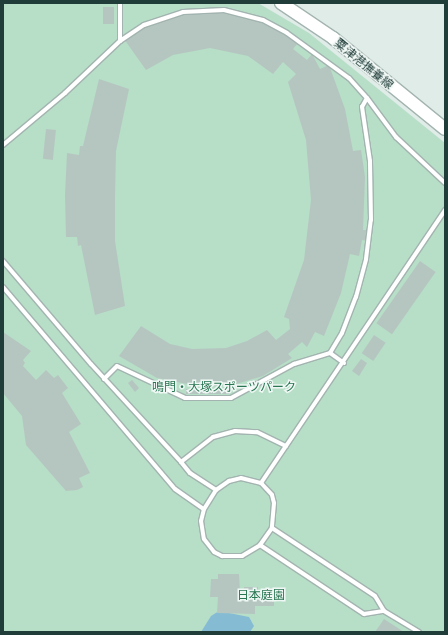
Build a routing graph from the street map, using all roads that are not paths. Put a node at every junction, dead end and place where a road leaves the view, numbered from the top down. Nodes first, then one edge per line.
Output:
1 (120, 3) edge
2 (281, 3) edge
3 (120, 41) junction
4 (367, 98) junction
5 (445, 129) edge
6 (3, 145) edge
7 (445, 183) edge
8 (445, 210) edge
9 (3, 260) edge
10 (3, 287) edge
11 (330, 353) junction
12 (344, 363) junction
13 (104, 378) junction
14 (286, 446) junction
15 (181, 462) junction
16 (261, 483) junction
17 (216, 490) junction
18 (204, 509) junction
19 (272, 528) junction
20 (260, 545) junction
21 (384, 611) junction
22 (419, 632) edge

1 - 3 lane
2 - 5 main road, 粟津港撫養線
3 - 4 lane
3 - 6 lane
4 - 7 lane
4 - 11 lane
8 - 12 lane
9 - 13 lane
10 - 18 lane
11 - 12 lane
11 - 13 lane
12 - 14 lane
13 - 15 lane
14 - 15 lane
14 - 16 lane
15 - 17 lane
16 - 17 lane
16 - 19 lane
17 - 18 lane
18 - 20 lane
19 - 20 lane
19 - 21 lane
20 - 21 lane
21 - 22 lane

